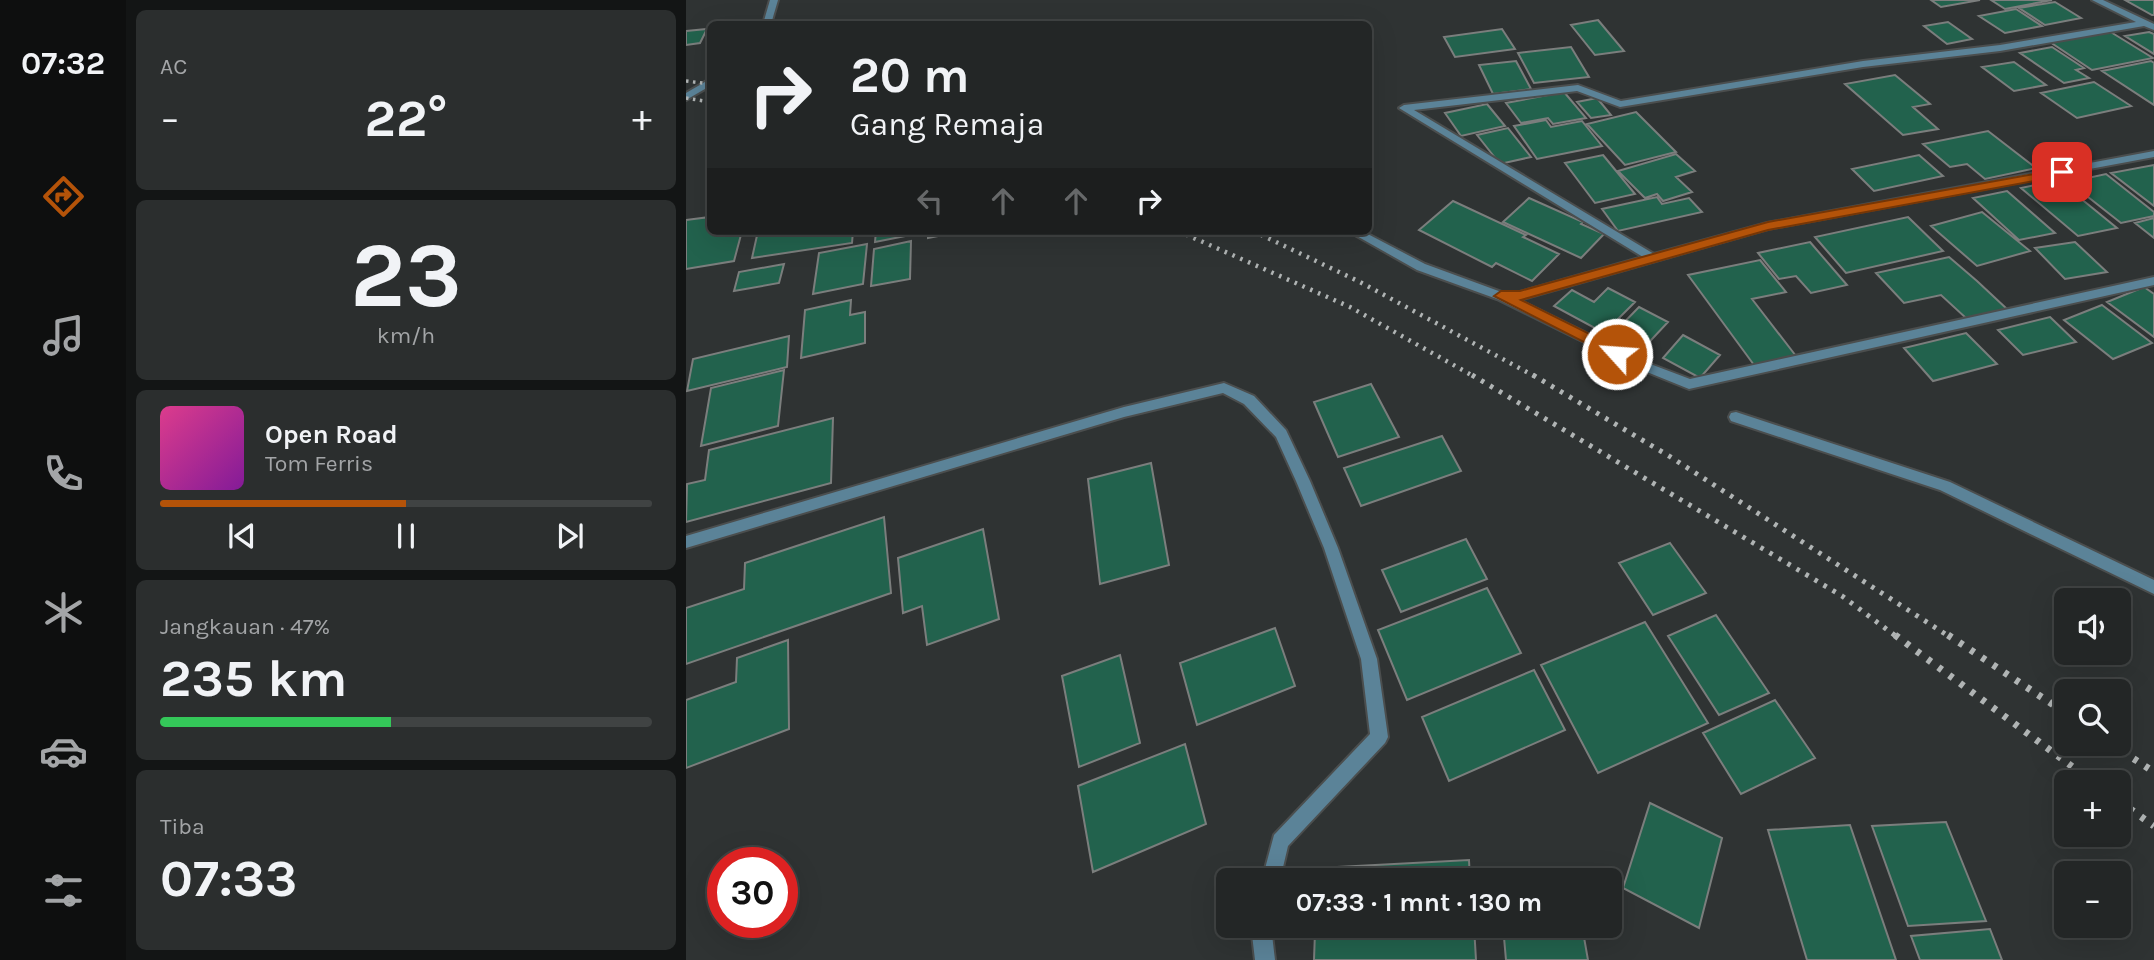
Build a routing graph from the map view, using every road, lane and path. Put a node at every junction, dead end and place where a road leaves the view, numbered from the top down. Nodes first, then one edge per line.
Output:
1 (774, 0) edge
2 (2096, 0) edge
3 (768, 21) edge
4 (2149, 25) edge
5 (707, 84) edge
6 (686, 97) edge
7 (2154, 154) edge
8 (1361, 235) edge
9 (1652, 258) junction
10 (2154, 281) edge
11 (1501, 296) junction
12 (1735, 417) dead end
13 (686, 542) edge
14 (2154, 587) edge
15 (1274, 868) edge
16 (1262, 938) edge
17 (1265, 960) edge

1 - 3 street
2 - 4 street
4 - 9 street
5 - 6 street
7 - 9 street
8 - 11 street
9 - 11 street
10 - 11 street
12 - 14 street
13 - 15 street
16 - 17 street

